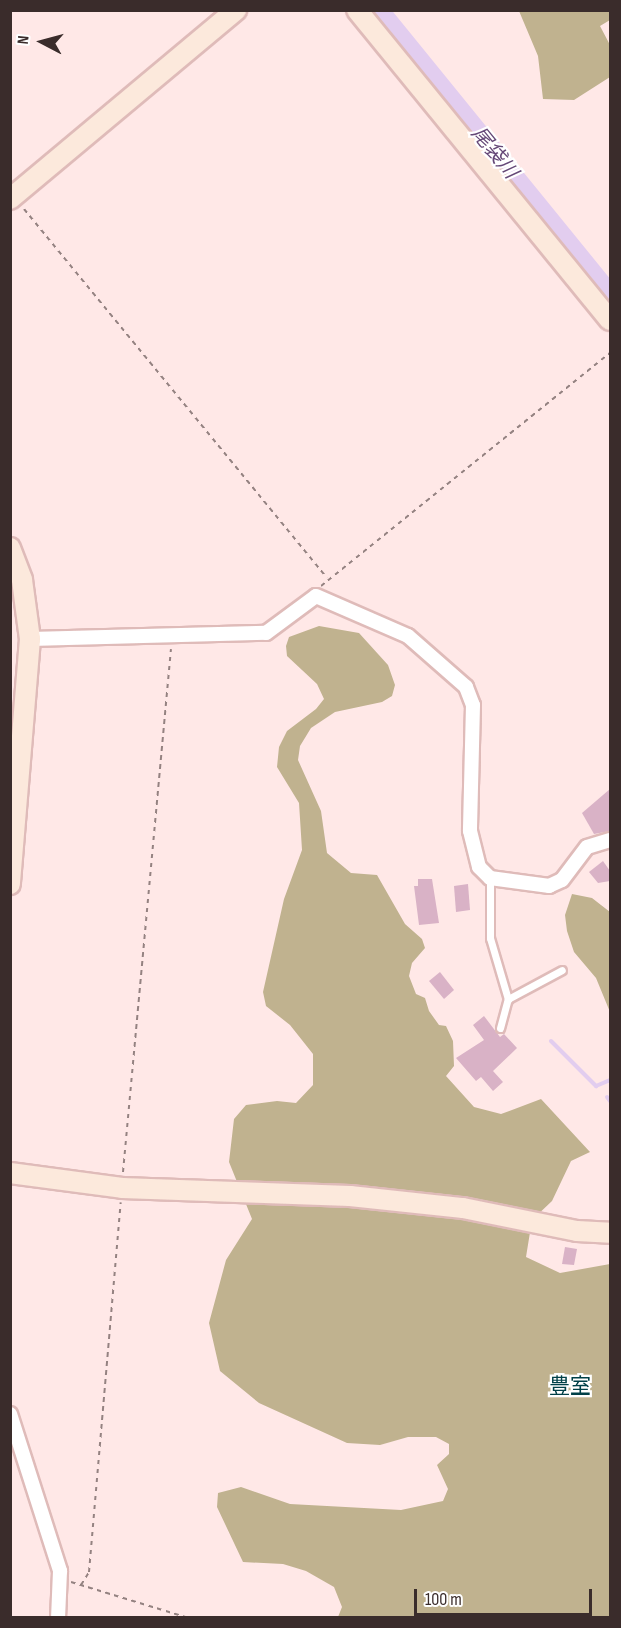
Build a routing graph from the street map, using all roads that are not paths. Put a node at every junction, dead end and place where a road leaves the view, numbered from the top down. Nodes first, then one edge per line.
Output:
1 (236, 10) edge
2 (357, 10) edge
3 (12, 198) edge
4 (610, 320) edge
5 (10, 548) edge
6 (30, 639) junction
7 (610, 840) edge
8 (12, 846) edge
9 (490, 878) junction
10 (10, 884) edge
11 (562, 970) dead end
12 (508, 999) junction
13 (500, 1028) dead end
14 (10, 1173) edge
15 (610, 1233) edge
16 (10, 1414) edge
17 (58, 1617) edge

1 - 3 street
2 - 4 street
5 - 6 street
6 - 8 street
6 - 9 street
7 - 9 street
8 - 10 street
9 - 12 lane
11 - 12 lane
12 - 13 lane
14 - 15 street
16 - 17 street

